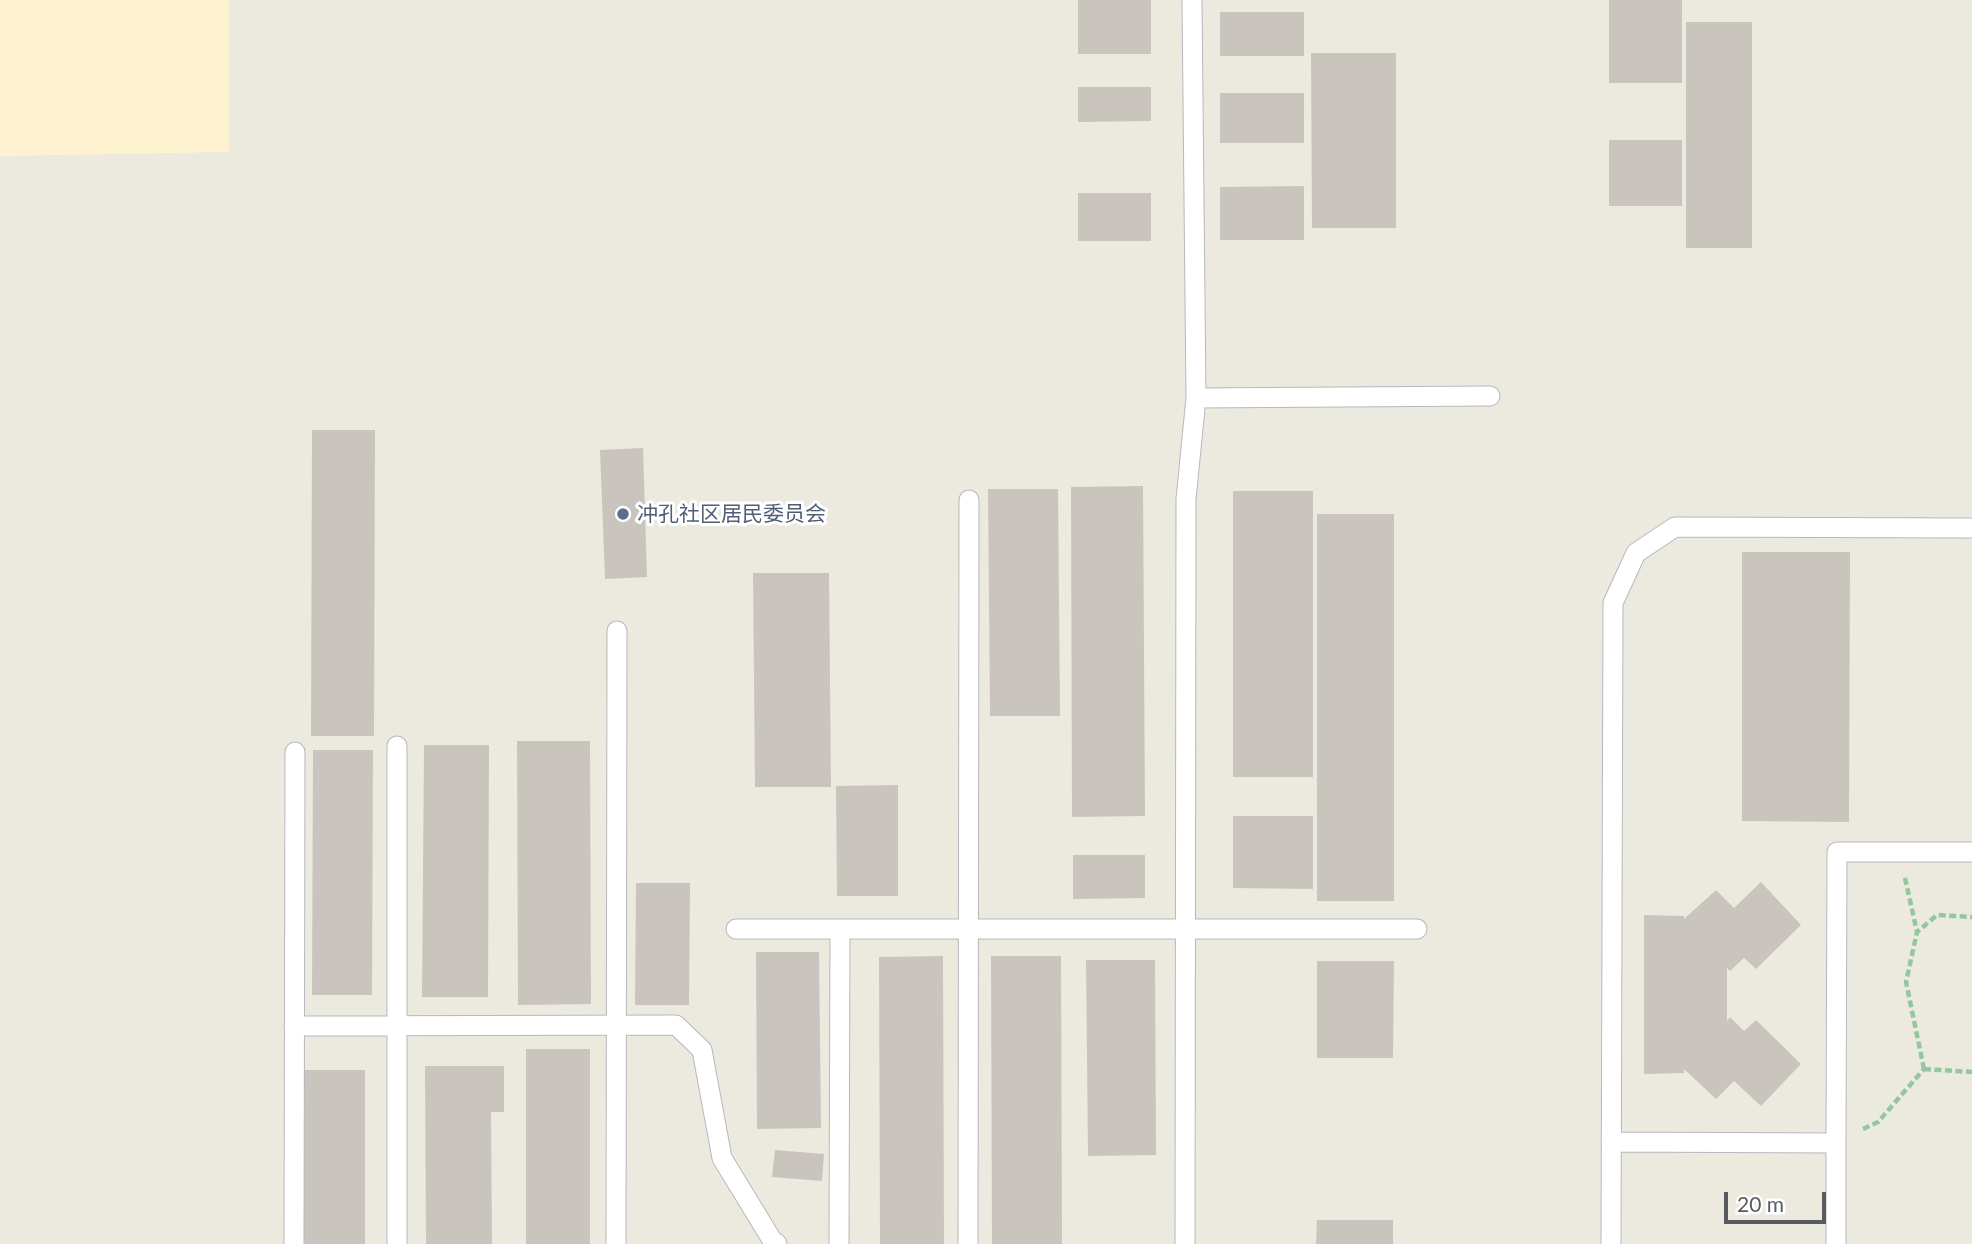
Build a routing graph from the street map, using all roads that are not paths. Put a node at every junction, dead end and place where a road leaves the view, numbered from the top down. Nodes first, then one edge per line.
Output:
1 (1192, 0) edge
2 (1490, 396) dead end
3 (1196, 398) junction
4 (969, 500) dead end
5 (1972, 528) edge
6 (617, 631) dead end
7 (397, 746) dead end
8 (295, 751) dead end
9 (1972, 852) edge
10 (736, 929) dead end
11 (839, 929) junction
12 (969, 929) junction
13 (1185, 929) junction
14 (1417, 929) dead end
15 (294, 1026) junction
16 (616, 1026) junction
17 (397, 1027) junction
18 (1611, 1142) junction
19 (1836, 1143) junction
20 (293, 1244) edge
21 (397, 1244) edge
22 (616, 1244) edge
23 (777, 1244) edge
24 (839, 1244) edge
25 (968, 1244) edge
26 (1185, 1244) edge
27 (1611, 1244) edge
28 (1836, 1244) edge

1 - 3 lane
2 - 3 lane
3 - 13 lane
4 - 12 lane
5 - 18 lane
6 - 16 lane
7 - 17 lane
8 - 15 lane
9 - 19 lane
10 - 11 lane
11 - 12 lane
11 - 24 lane
12 - 13 lane
12 - 25 lane
13 - 14 lane
13 - 26 lane
15 - 17 lane
15 - 20 lane
16 - 17 lane
16 - 22 lane
16 - 23 lane
17 - 21 lane
18 - 19 lane
18 - 27 lane
19 - 28 lane

